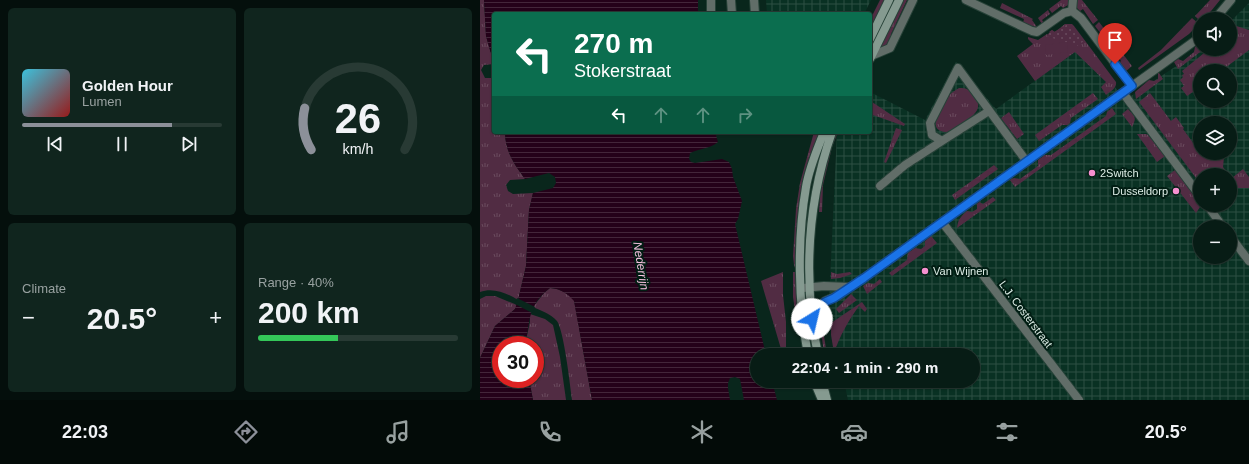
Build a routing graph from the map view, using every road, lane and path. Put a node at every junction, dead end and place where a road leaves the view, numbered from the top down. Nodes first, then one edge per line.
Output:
1 (710, 0) edge
2 (731, 0) edge
3 (754, 0) edge
4 (889, 0) edge
5 (899, 0) edge
6 (913, 0) edge
7 (966, 0) edge
8 (1073, 0) edge
9 (1231, 0) edge
10 (1072, 11) junction
11 (711, 12) edge
12 (732, 12) edge
13 (755, 12) edge
14 (1220, 12) edge
15 (872, 34) edge
16 (1193, 42) edge
17 (872, 56) edge
18 (872, 57) edge
19 (1132, 86) junction
20 (1124, 92) junction
21 (989, 110) junction
22 (823, 134) edge
23 (831, 134) edge
24 (942, 141) junction
25 (1027, 162) junction
26 (880, 186) dead end
27 (1193, 186) edge
28 (942, 222) junction
29 (1237, 245) edge
30 (1249, 261) edge
31 (810, 287) junction
32 (801, 288) junction
33 (850, 288) junction
34 (812, 319) junction
35 (807, 348) edge
36 (817, 348) edge
37 (817, 388) edge
38 (824, 388) edge
39 (822, 400) edge
40 (827, 400) edge
41 (1079, 400) edge

1 - 11 street
2 - 12 street
3 - 13 street
4 - 15 main road
5 - 17 main road
6 - 18 street
7 - 10 street
8 - 10 street
9 - 14 street
10 - 19 street
16 - 19 street
19 - 20 street
20 - 25 street
20 - 27 street
21 - 24 street
21 - 24 street
21 - 25 street
22 - 32 main road
23 - 31 main road
24 - 26 street
25 - 28 street
28 - 33 street
28 - 41 street, L.J. Costerstraat
29 - 30 street
31 - 32 street
31 - 33 street
31 - 34 main road
32 - 35 main road
33 - 34 street
34 - 36 main road
37 - 39 main road
38 - 40 main road

